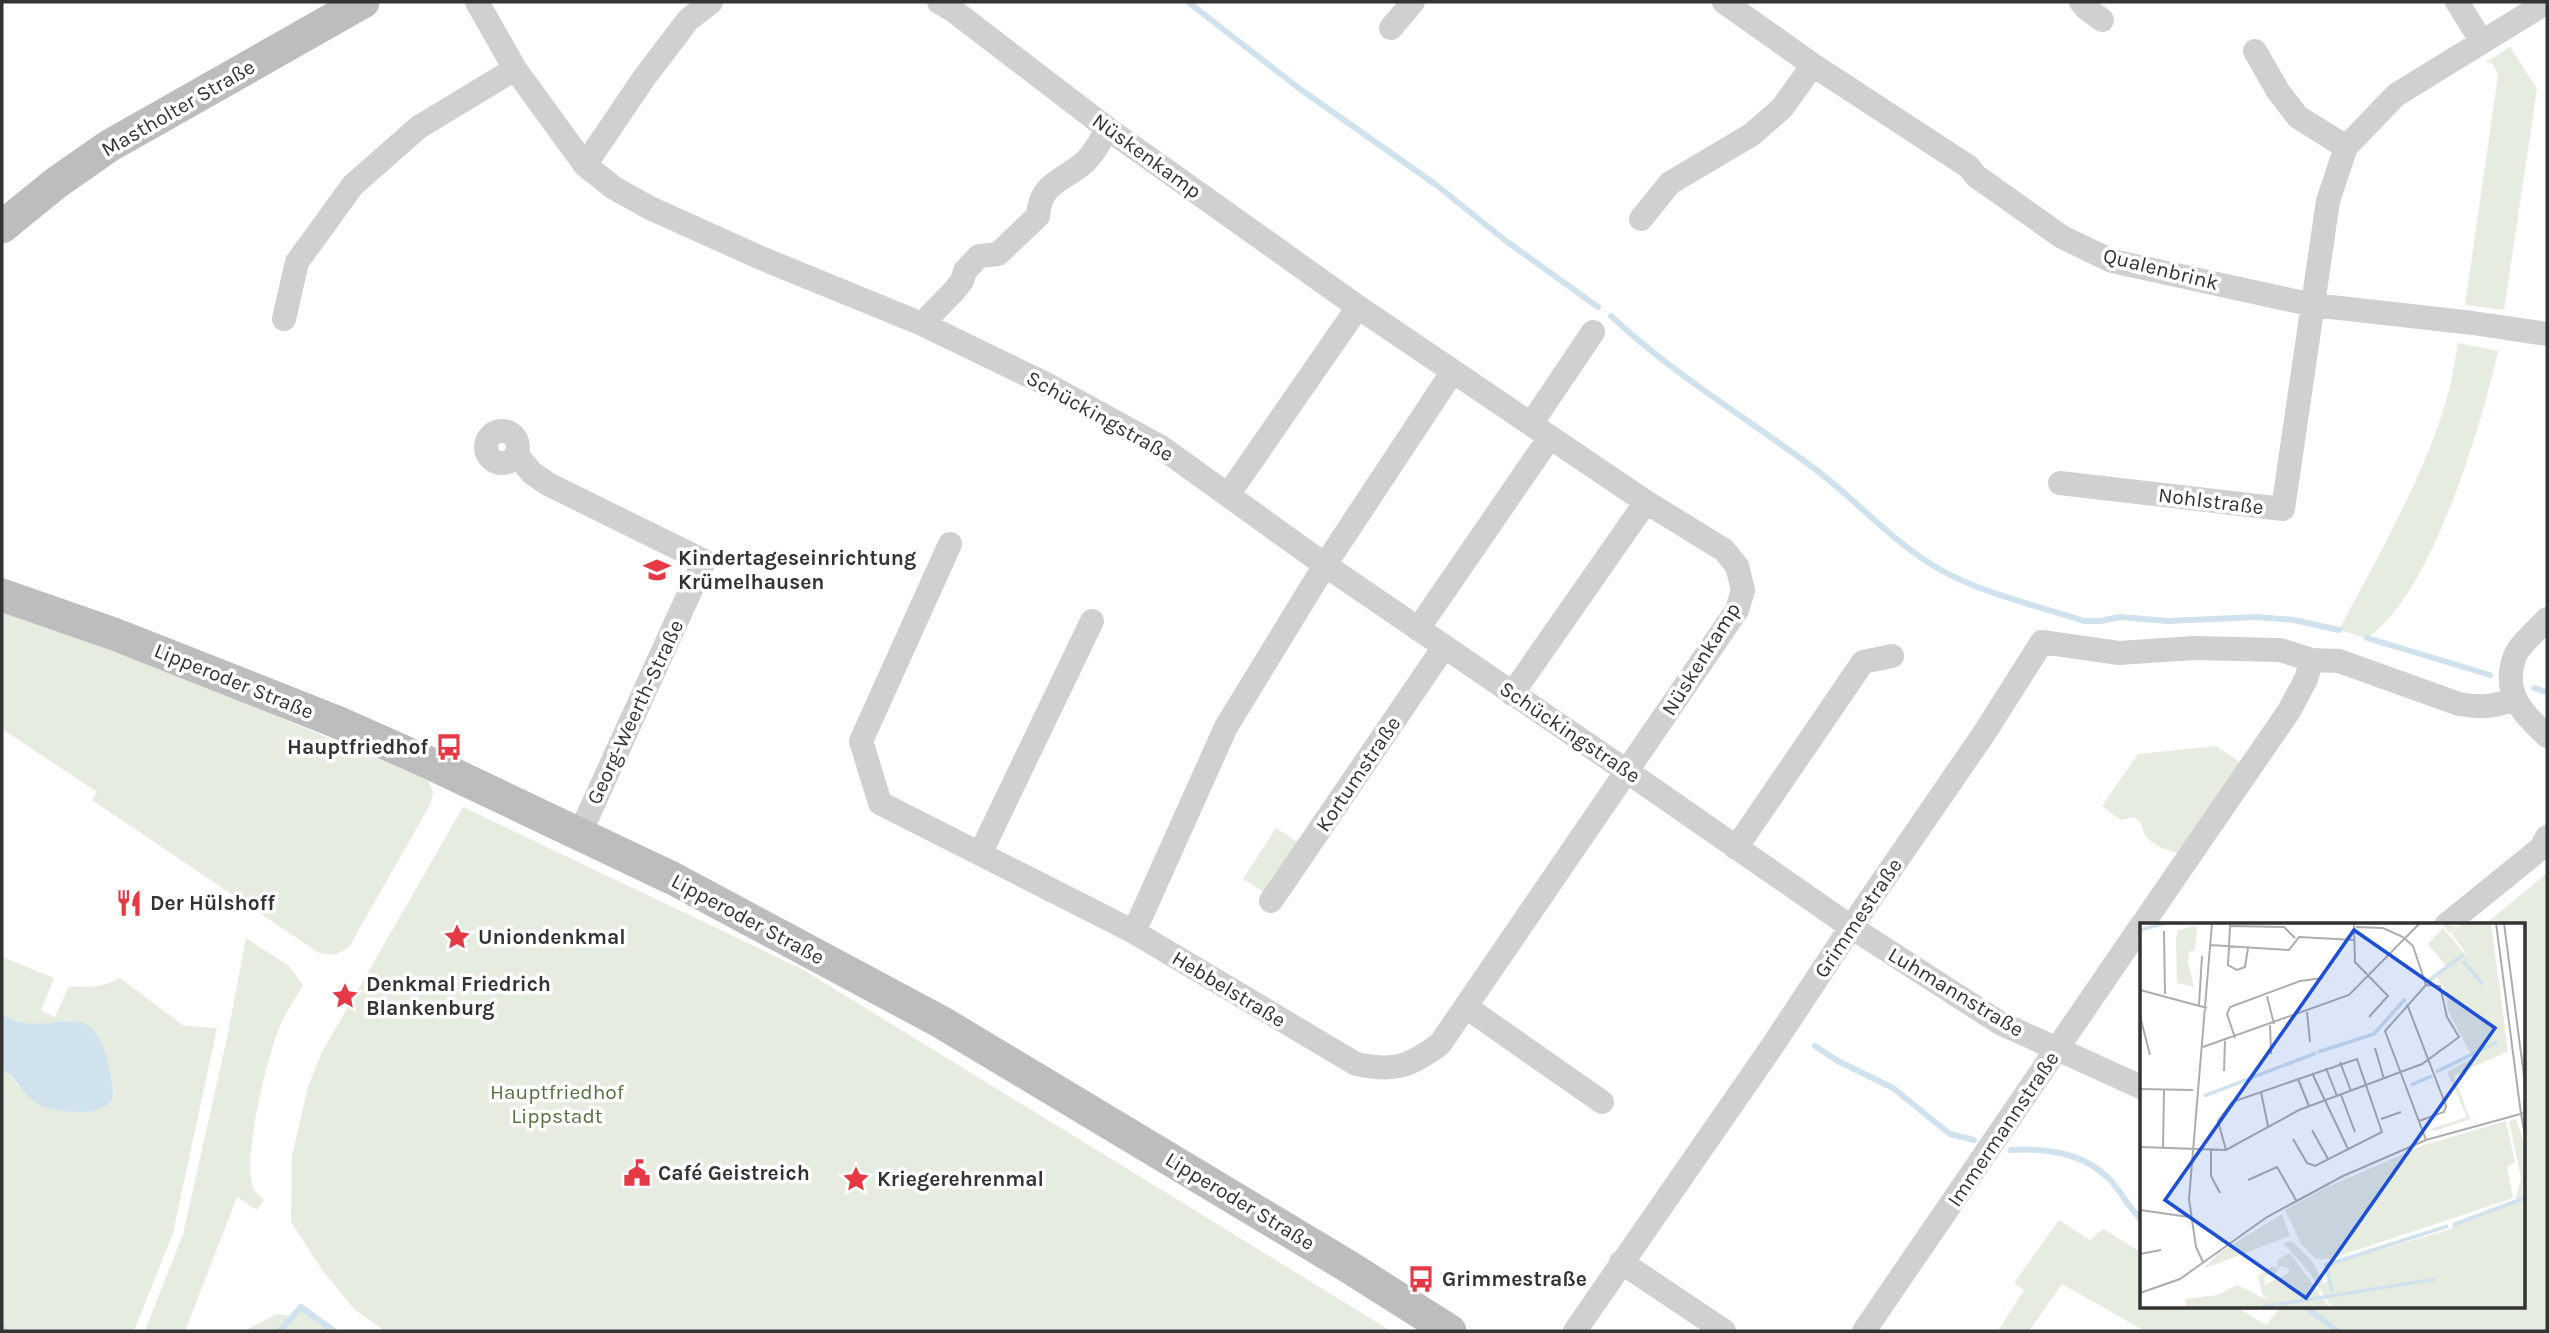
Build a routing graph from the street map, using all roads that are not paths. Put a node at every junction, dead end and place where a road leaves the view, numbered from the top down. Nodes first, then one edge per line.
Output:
1 (363, 2) edge
2 (477, 2) edge
3 (711, 2) edge
4 (939, 2) edge
5 (1413, 2) edge
6 (1724, 2) edge
7 (2081, 2) edge
8 (2457, 2) edge
9 (2547, 2) edge
10 (2102, 20) dead end
11 (1391, 28) dead end
12 (2482, 42) junction
13 (2255, 51) dead end
14 (1813, 65) junction
15 (515, 69) junction
16 (1108, 129) junction
17 (2346, 148) junction
18 (585, 165) junction
19 (1641, 219) dead end
20 (2, 227) edge
21 (2313, 305) junction
22 (1358, 307) junction
23 (284, 318) dead end
24 (922, 324) junction
25 (1593, 332) dead end
26 (2547, 334) edge
27 (1452, 371) junction
28 (1540, 430) junction
29 (516, 454) dead end
30 (2060, 483) dead end
31 (1227, 495) junction
32 (1646, 502) junction
33 (950, 544) dead end
34 (1325, 565) junction
35 (2, 595) edge
36 (2547, 619) edge
37 (1093, 621) dead end
38 (1418, 629) junction
39 (1444, 647) junction
40 (1892, 656) dead end
41 (2312, 660) junction
42 (1512, 694) junction
43 (2514, 699) junction
44 (2547, 736) edge
45 (1628, 772) junction
46 (580, 833) junction
47 (2547, 836) edge
48 (1737, 848) junction
49 (981, 852) junction
50 (1271, 901) dead end
51 (2144, 923) edge
52 (2448, 923) edge
53 (1851, 927) junction
54 (2140, 929) edge
55 (1135, 932) junction
56 (1466, 1007) junction
57 (2056, 1050) junction
58 (2140, 1087) edge
59 (1602, 1102) dead end
60 (1621, 1262) junction
61 (1450, 1331) edge
62 (1575, 1331) edge
63 (1724, 1331) edge
64 (1864, 1331) edge

1 - 20 main road, Mastholter Straße
2 - 15 street, Schückingstraße
3 - 18 street
4 - 16 street, Nüskenkamp
5 - 11 street
6 - 14 street, Qualenbrink
7 - 10 street
8 - 12 street
9 - 12 street
12 - 17 street
13 - 17 street
14 - 19 street
14 - 21 street, Qualenbrink
15 - 18 street, Schückingstraße
15 - 23 street
16 - 22 street, Nüskenkamp
16 - 24 street
17 - 21 street
18 - 24 street, Schückingstraße
21 - 26 street, Qualenbrink
21 - 30 street, Nohlstraße
22 - 27 street, Nüskenkamp
22 - 31 street
24 - 31 street, Schückingstraße
25 - 28 street
27 - 28 street, Nüskenkamp
27 - 34 street
28 - 32 street, Nüskenkamp
28 - 38 street
29 - 46 street, Georg-Weerth-Straße
31 - 34 street, Schückingstraße
32 - 42 street
32 - 45 street, Nüskenkamp
33 - 49 street, Hebbelstraße
34 - 38 street, Schückingstraße
34 - 55 street
35 - 46 main road, Lipperoder Straße
36 - 43 street
37 - 49 street
38 - 39 street, Schückingstraße
39 - 42 street, Schückingstraße
39 - 50 street, Kortumstraße
40 - 48 street
41 - 43 street
41 - 51 street, Immermannstraße
41 - 53 street, Grimmestraße
42 - 45 street, Schückingstraße
43 - 44 street
45 - 48 street, Schückingstraße
45 - 56 street, Hebbelstraße
46 - 61 main road, Lipperoder Straße
47 - 52 street
48 - 53 street, Schückingstraße
49 - 55 street, Hebbelstraße
53 - 57 street, Luhmannstraße
53 - 60 street, Grimmestraße
54 - 57 street, Immermannstraße
55 - 56 street, Hebbelstraße
56 - 59 street
57 - 58 street, Luhmannstraße
57 - 64 street, Immermannstraße
60 - 62 street, Grimmestraße
60 - 63 street

